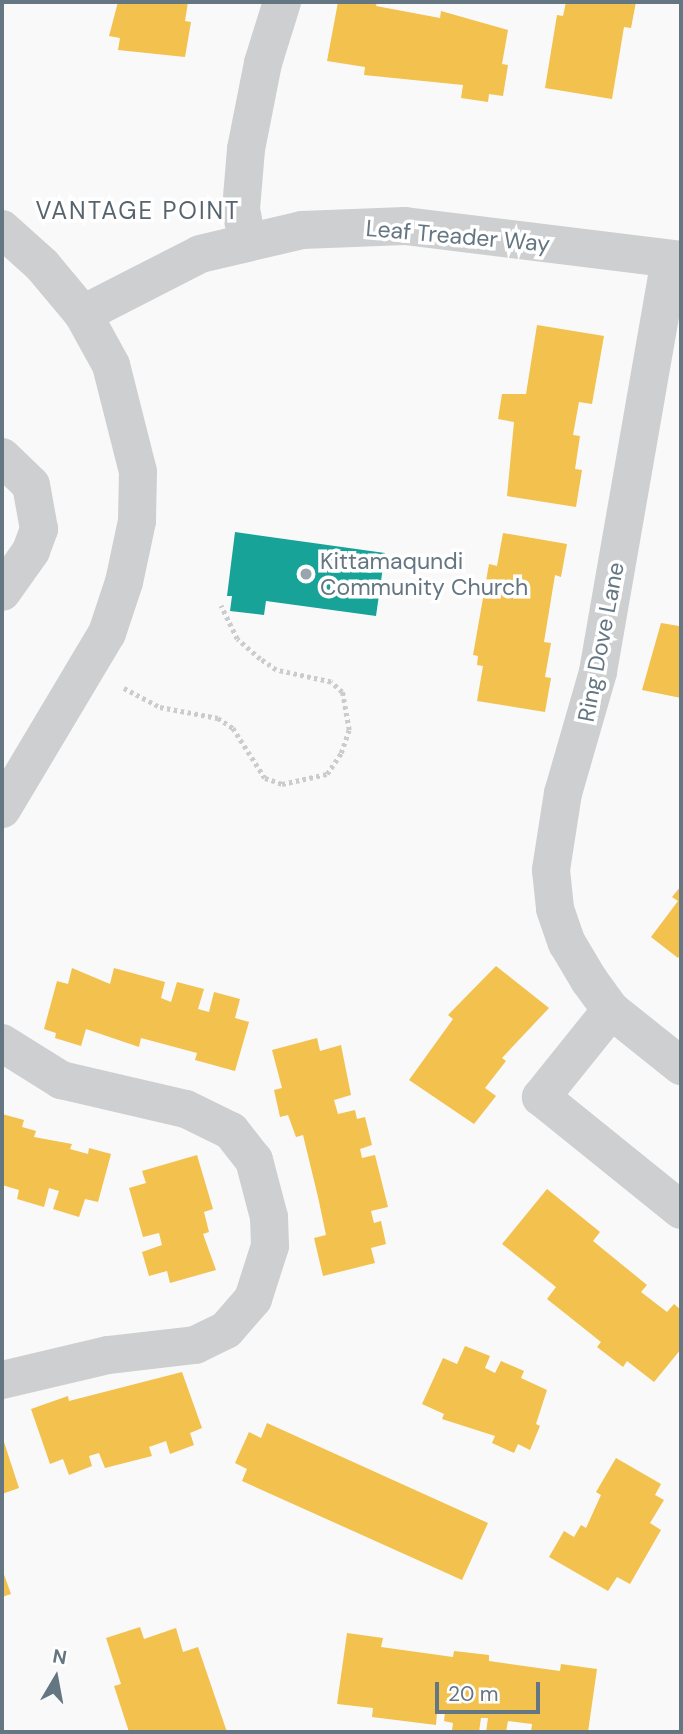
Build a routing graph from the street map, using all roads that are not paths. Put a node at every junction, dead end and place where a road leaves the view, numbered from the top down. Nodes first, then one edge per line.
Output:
1 (282, 2) edge
2 (2, 229) edge
3 (247, 240) junction
4 (676, 260) edge
5 (83, 314) junction
6 (2, 457) edge
7 (2, 592) edge
8 (2, 808) edge
9 (611, 1010) junction
10 (2, 1043) edge
11 (681, 1066) edge
12 (681, 1210) edge
13 (2, 1380) edge

1 - 3 street
2 - 5 street
3 - 4 street, Leaf Treader Way
3 - 5 street, Leaf Treader Way
4 - 9 street, Ring Dove Lane
5 - 8 street
6 - 7 street
9 - 11 street, Ring Dove Lane
9 - 12 street
10 - 13 street

